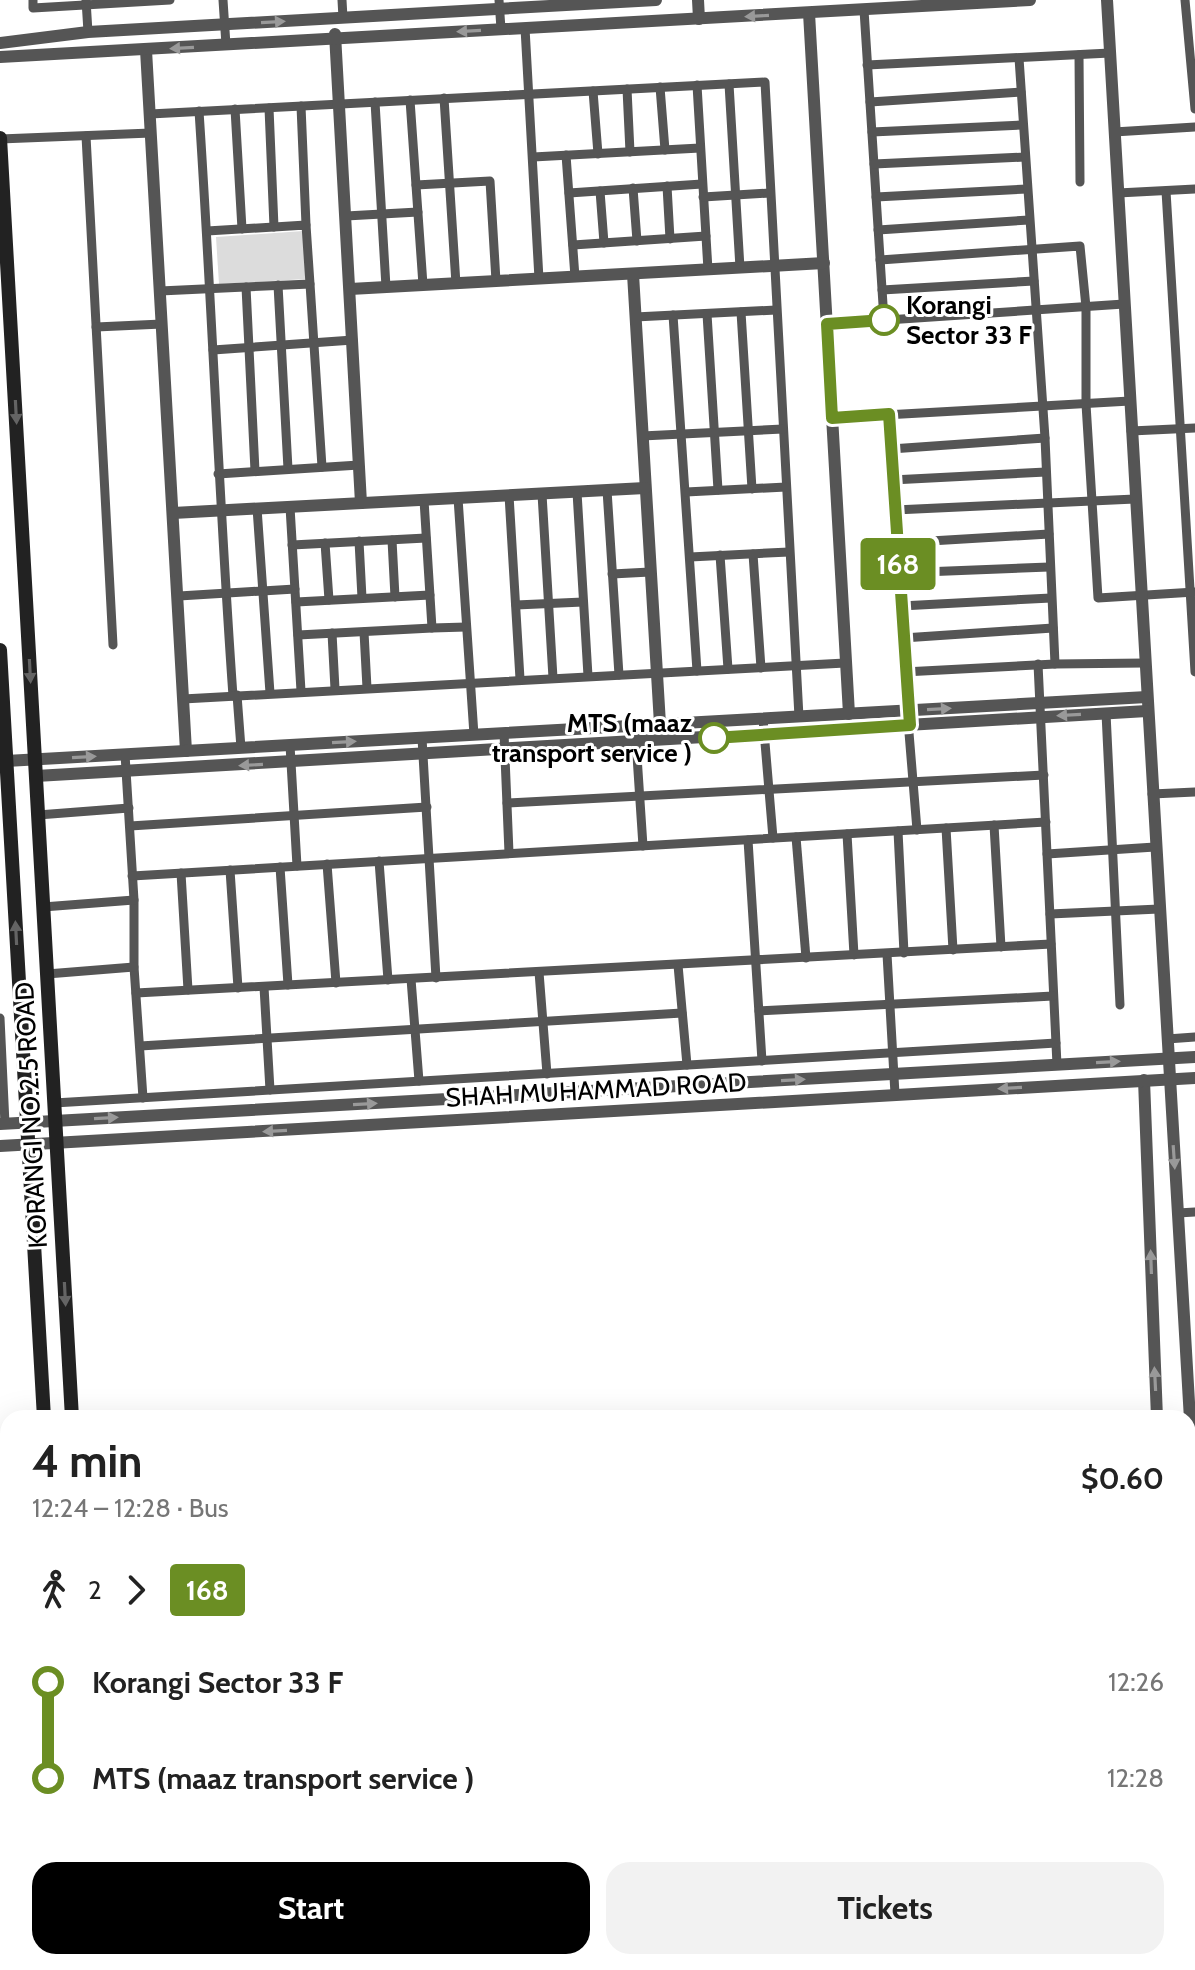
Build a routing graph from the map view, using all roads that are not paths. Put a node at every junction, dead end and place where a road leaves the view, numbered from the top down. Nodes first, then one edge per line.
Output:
1 (33, 0) edge
2 (170, 0) edge
3 (223, 0) edge
4 (342, 0) edge
5 (656, 0) edge
6 (698, 0) edge
7 (1030, 0) edge
8 (1107, 0) edge
9 (1185, 0) edge
10 (999, 1) edge
11 (86, 2) edge
12 (499, 5) edge
13 (864, 5) edge
14 (809, 13) junction
15 (339, 18) junction
16 (699, 19) junction
17 (224, 25) junction
18 (525, 28) junction
19 (501, 29) junction
20 (88, 32) junction
21 (335, 39) junction
22 (0, 43) edge
23 (226, 45) junction
24 (146, 50) junction
25 (1110, 53) junction
26 (1079, 55) junction
27 (0, 57) edge
28 (1019, 58) junction
29 (867, 65) junction
30 (1193, 66) edge
31 (729, 84) junction
32 (697, 85) junction
33 (660, 87) junction
34 (627, 89) junction
35 (593, 91) junction
36 (1021, 92) junction
37 (530, 94) junction
38 (444, 98) junction
39 (410, 100) junction
40 (375, 102) junction
41 (870, 102) junction
42 (340, 104) junction
43 (301, 106) junction
44 (269, 108) junction
45 (235, 109) junction
46 (1195, 109) edge
47 (199, 111) junction
48 (150, 114) junction
49 (1023, 125) junction
50 (1195, 127) edge
51 (872, 132) junction
52 (1114, 132) junction
53 (151, 133) junction
54 (86, 136) junction
55 (0, 139) edge
56 (700, 148) junction
57 (665, 150) junction
58 (630, 152) junction
59 (598, 154) junction
60 (566, 155) junction
61 (533, 157) junction
62 (1025, 157) junction
63 (874, 164) junction
64 (1080, 182) dead end
65 (450, 183) junction
66 (702, 184) junction
67 (416, 185) junction
68 (667, 186) junction
69 (633, 188) junction
70 (1027, 189) junction
71 (1195, 189) edge
72 (600, 191) junction
73 (1166, 191) junction
74 (569, 193) junction
75 (770, 193) junction
76 (1118, 193) junction
77 (735, 195) junction
78 (703, 197) junction
79 (876, 197) junction
80 (382, 212) junction
81 (418, 212) junction
82 (346, 216) junction
83 (1029, 220) junction
84 (306, 225) junction
85 (274, 227) junction
86 (242, 229) junction
87 (878, 230) junction
88 (207, 231) junction
89 (706, 236) junction
90 (670, 239) junction
91 (637, 241) junction
92 (604, 243) junction
93 (573, 245) junction
94 (1031, 250) junction
95 (880, 260) junction
96 (824, 263) junction
97 (774, 266) junction
98 (740, 268) junction
99 (708, 270) junction
100 (633, 274) junction
101 (575, 277) junction
102 (539, 279) junction
103 (496, 281) junction
104 (1034, 281) junction
105 (310, 284) junction
106 (456, 284) junction
107 (278, 285) junction
108 (423, 285) junction
109 (246, 287) junction
110 (386, 287) junction
111 (211, 288) junction
112 (350, 289) junction
113 (882, 290) junction
114 (160, 291) junction
115 (1124, 304) junction
116 (1086, 307) junction
117 (776, 310) junction
118 (1035, 310) junction
119 (741, 312) junction
120 (5, 313) edge
121 (707, 314) junction
122 (673, 315) junction
123 (635, 317) junction
124 (884, 320) junction
125 (162, 324) junction
126 (827, 324) junction
127 (96, 327) junction
128 (353, 340) junction
129 (314, 343) junction
130 (281, 345) junction
131 (249, 347) junction
132 (213, 350) junction
133 (1130, 401) junction
134 (1086, 404) junction
135 (1042, 406) junction
136 (889, 414) junction
137 (832, 418) junction
138 (1195, 428) edge
139 (783, 429) junction
140 (1181, 429) junction
141 (749, 431) junction
142 (1131, 431) junction
143 (715, 433) junction
144 (682, 434) junction
145 (642, 436) junction
146 (1045, 438) junction
147 (891, 449) junction
148 (359, 465) junction
149 (322, 467) junction
150 (288, 469) junction
151 (255, 471) junction
152 (1046, 472) junction
153 (218, 474) junction
154 (892, 480) junction
155 (786, 487) junction
156 (645, 488) junction
157 (752, 489) junction
158 (607, 490) junction
159 (718, 490) junction
160 (577, 492) junction
161 (686, 492) junction
162 (542, 494) junction
163 (509, 495) junction
164 (458, 498) junction
165 (1135, 499) junction
166 (424, 500) junction
167 (1092, 502) junction
168 (361, 503) junction
169 (1046, 504) junction
170 (290, 507) junction
171 (257, 508) junction
172 (220, 510) junction
173 (895, 510) junction
174 (173, 513) junction
175 (1049, 534) junction
176 (426, 538) junction
177 (392, 540) junction
178 (359, 541) junction
179 (325, 543) junction
180 (897, 543) junction
181 (292, 545) junction
182 (789, 552) junction
183 (753, 554) junction
184 (720, 555) junction
185 (690, 557) junction
186 (1049, 567) junction
187 (650, 572) junction
188 (898, 573) junction
189 (612, 574) junction
190 (295, 589) junction
191 (263, 591) junction
192 (226, 593) junction
193 (1193, 593) edge
194 (430, 595) junction
195 (179, 596) junction
196 (1141, 596) junction
197 (395, 597) junction
198 (362, 598) junction
199 (1051, 598) junction
200 (329, 600) junction
201 (296, 602) junction
202 (583, 602) junction
203 (547, 604) junction
204 (516, 605) junction
205 (901, 606) junction
206 (466, 627) junction
207 (432, 628) junction
208 (1053, 628) junction
209 (364, 632) junction
210 (332, 633) junction
211 (298, 635) junction
212 (903, 638) junction
213 (113, 645) dead end
214 (0, 650) edge
215 (845, 663) junction
216 (1145, 663) junction
217 (1038, 664) junction
218 (1055, 664) junction
219 (796, 666) junction
220 (761, 668) junction
221 (728, 669) junction
222 (697, 671) junction
223 (904, 672) junction
224 (1195, 672) edge
225 (656, 673) junction
226 (619, 675) junction
227 (588, 676) junction
228 (553, 678) junction
229 (520, 679) junction
230 (469, 682) junction
231 (367, 688) junction
232 (335, 689) junction
233 (301, 691) junction
234 (270, 693) junction
235 (235, 696) junction
236 (1147, 697) junction
237 (183, 699) junction
238 (1041, 710) junction
239 (908, 711) junction
240 (1147, 711) junction
241 (1106, 713) junction
242 (849, 714) junction
243 (799, 717) junction
244 (763, 719) junction
245 (660, 724) junction
246 (910, 725) junction
247 (635, 726) junction
248 (504, 733) junction
249 (474, 735) junction
250 (764, 735) junction
251 (422, 738) junction
252 (636, 742) junction
253 (290, 745) junction
254 (241, 748) junction
255 (505, 749) junction
256 (186, 751) junction
257 (125, 754) junction
258 (423, 754) junction
259 (35, 760) junction
260 (6, 761) junction
261 (291, 763) junction
262 (126, 771) junction
263 (1044, 775) junction
264 (36, 776) junction
265 (915, 782) junction
266 (4, 786) edge
267 (769, 790) junction
268 (1195, 792) edge
269 (1152, 794) junction
270 (640, 797) junction
271 (507, 803) junction
272 (427, 807) junction
273 (129, 808) junction
274 (38, 815) junction
275 (294, 815) junction
276 (1046, 822) junction
277 (994, 825) junction
278 (130, 826) junction
279 (946, 828) junction
280 (917, 830) junction
281 (898, 831) junction
282 (847, 834) junction
283 (796, 837) junction
284 (773, 838) junction
285 (748, 840) junction
286 (643, 846) junction
287 (1155, 847) junction
288 (1113, 850) junction
289 (509, 853) junction
290 (1047, 854) junction
291 (429, 858) junction
292 (379, 861) junction
293 (327, 864) junction
294 (297, 866) junction
295 (280, 867) junction
296 (230, 870) junction
297 (181, 873) junction
298 (132, 876) junction
299 (134, 900) junction
300 (43, 907) junction
301 (1159, 909) junction
302 (1116, 911) junction
303 (1050, 914) junction
304 (1051, 944) junction
305 (1001, 947) junction
306 (953, 950) junction
307 (904, 953) junction
308 (887, 954) junction
309 (854, 955) junction
310 (806, 958) junction
311 (756, 961) junction
312 (678, 965) junction
313 (134, 967) junction
314 (539, 972) junction
315 (47, 974) junction
316 (436, 978) junction
317 (411, 979) junction
318 (388, 980) junction
319 (336, 983) junction
320 (288, 985) junction
321 (264, 987) junction
322 (238, 988) junction
323 (188, 990) junction
324 (136, 993) junction
325 (1053, 996) junction
326 (890, 1004) junction
327 (1120, 1005) dead end
328 (759, 1011) junction
329 (682, 1013) junction
330 (0, 1018) edge
331 (543, 1021) junction
332 (415, 1029) junction
333 (267, 1037) junction
334 (1195, 1037) edge
335 (1167, 1039) junction
336 (1056, 1043) junction
337 (140, 1046) junction
338 (23, 1051) junction
339 (1, 1052) edge
340 (893, 1053) junction
341 (1195, 1057) edge
342 (1168, 1059) junction
343 (762, 1061) junction
344 (687, 1065) junction
345 (1057, 1065) junction
346 (547, 1074) junction
347 (894, 1074) junction
348 (1195, 1078) edge
349 (1169, 1079) junction
350 (1144, 1080) junction
351 (419, 1081) junction
352 (270, 1090) junction
353 (562, 1093) junction
354 (895, 1094) junction
355 (143, 1098) junction
356 (54, 1103) junction
357 (563, 1114) junction
358 (55, 1121) junction
359 (27, 1123) junction
360 (3, 1124) edge
361 (57, 1144) junction
362 (28, 1145) junction
363 (0, 1146) edge
364 (1195, 1212) edge
365 (1178, 1213) junction
366 (1190, 1324) edge
367 (1190, 1342) edge
368 (44, 1410) edge
369 (72, 1410) edge
370 (1157, 1410) edge
371 (1192, 1410) edge

1 - 11 street
2 - 11 street
3 - 17 street
4 - 15 street
5 - 12 street
6 - 16 street
7 - 10 street
8 - 25 street
9 - 30 street
10 - 13 street
11 - 20 street
12 - 15 street
12 - 19 street
13 - 14 street
13 - 29 street
14 -> 16 street
14 - 96 street
17 -> 15 street
15 - 21 street
16 - 18 street
17 - 20 street
17 - 23 street
18 - 19 street
18 - 37 street
19 -> 21 street
20 - 22 street
21 - 23 street
21 - 42 street
23 -> 24 street
24 - 27 street
24 - 48 street
25 - 26 street
25 - 52 street
26 - 28 street
26 - 64 street
28 - 29 street
28 - 36 street
29 - 41 street
30 - 46 street
31 - 32 street
31 - 75 street
31 - 77 street
32 - 33 street
32 - 56 street
33 - 34 street
33 - 57 street
34 - 35 street
34 - 58 street
35 - 37 street
35 - 59 street
36 - 41 street
36 - 49 street
37 - 38 street
37 - 61 street
38 - 39 street
38 - 65 street
39 - 40 street
39 - 67 street
40 - 42 street
40 - 80 street
41 - 51 street
42 - 43 street
42 - 82 street
43 - 44 street
43 - 84 street
44 - 45 street
44 - 85 street
45 - 47 street
45 - 86 street
47 - 48 street
47 - 88 street
48 - 53 street
49 - 51 street
49 - 62 street
50 - 52 street
51 - 63 street
52 - 76 street
53 - 54 street
53 - 114 street
54 - 55 street
54 - 127 street
55 - 120 main road, KORANGI NO.2.5 ROAD
56 - 57 street
56 - 66 street
57 - 58 street
58 - 59 street
59 - 60 street
60 - 61 street
60 - 74 street
61 - 102 street
62 - 63 street
62 - 70 street
63 - 79 street
65 - 67 street
65 - 103 street
65 - 106 street
66 - 68 street
66 - 78 street
67 - 81 street
68 - 69 street
68 - 90 street
69 - 72 street
69 - 91 street
70 - 79 street
70 - 83 street
71 - 73 street
72 - 74 street
72 - 92 street
73 - 76 street
73 - 140 street
74 - 93 street
75 - 77 street
75 - 97 street
76 - 115 street
77 - 78 street
77 - 98 street
78 - 89 street
79 - 87 street
80 - 81 street
80 - 82 street
80 - 110 street
81 - 108 street
82 - 112 street
83 - 87 street
83 - 94 street
84 - 85 street
84 - 105 street
85 - 86 street
86 - 88 street
87 - 95 street
88 - 111 street
89 - 90 street
89 - 99 street
90 - 91 street
91 - 92 street
92 - 93 street
93 - 101 street
94 - 95 street
94 - 104 street
94 - 116 street
95 - 113 street
96 - 97 street
96 - 126 street
97 - 98 street
97 - 117 street
98 - 99 street
99 - 100 street
100 - 101 street
100 - 123 street
101 - 102 street
102 - 103 street
103 - 106 street
104 - 113 street
104 - 118 street
105 - 107 street
105 - 129 street
106 - 108 street
107 - 109 street
107 - 130 street
108 - 110 street
109 - 111 street
109 - 131 street
110 - 112 street
111 - 114 street
111 - 132 street
112 - 128 street
113 - 124 street
114 - 125 street
115 - 116 street
115 - 133 street
116 - 118 street
116 - 134 street
117 - 119 street
117 - 139 street
118 - 124 street
118 - 135 street
119 - 121 street
119 - 141 street
120 -> 259 main road, KORANGI NO.2.5 ROAD
121 - 122 street
121 - 143 street
122 - 123 street
122 - 144 street
123 - 145 street
124 - 126 street
125 - 127 street
125 - 174 street
126 - 137 street
127 - 213 street
128 - 129 street
128 - 148 street
129 - 130 street
129 - 149 street
130 - 131 street
130 - 150 street
131 - 132 street
131 - 151 street
132 - 153 street
133 - 134 street
133 - 142 street
134 - 135 street
134 - 167 street
135 - 136 street
135 - 146 street
136 - 137 street
136 - 147 street
137 - 215 street
138 - 140 street
139 - 141 street
139 - 155 street
140 - 142 street
140 - 193 street
141 - 143 street
141 - 157 street
142 - 165 street
143 - 144 street
143 - 159 street
144 - 145 street
144 - 161 street
145 - 156 street
146 - 147 street
146 - 152 street
147 - 154 street
148 - 149 street
148 - 168 street
149 - 150 street
150 - 151 street
151 - 153 street
152 - 154 street
152 - 169 street
153 - 172 street
154 - 173 street
155 - 157 street
155 - 182 street
156 - 158 street
156 - 187 street
157 - 159 street
158 - 160 street
158 - 189 street
159 - 161 street
160 - 162 street
160 - 202 street
161 - 185 street
162 - 163 street
162 - 203 street
163 - 164 street
163 - 204 street
164 - 166 street
164 - 206 street
165 - 167 street
165 - 196 street
166 - 168 street
166 - 176 street
167 - 169 street
167 - 196 street
168 - 170 street
169 - 173 street
169 - 175 street
170 - 171 street
170 - 181 street
171 - 172 street
171 - 191 street
172 - 174 street
172 - 192 street
173 - 180 street
174 - 195 street
175 - 180 street
175 - 186 street
176 - 177 street
176 - 194 street
177 - 178 street
177 - 197 street
178 - 179 street
178 - 198 street
179 - 181 street
179 - 200 street
180 - 188 street
181 - 190 street
182 - 183 street
182 - 219 street
183 - 184 street
183 - 220 street
184 - 185 street
184 - 221 street
185 - 222 street
186 - 188 street
186 - 199 street
187 - 189 street
187 - 225 street
188 - 205 street
189 - 226 street
190 - 191 street
190 - 201 street
191 - 192 street
191 - 234 street
192 - 195 street
192 - 235 street
193 - 196 street
193 - 224 street
194 - 197 street
194 - 207 street
195 - 237 street
196 - 216 street
197 - 198 street
198 - 200 street
199 - 205 street
199 - 208 street
200 - 201 street
201 - 211 street
202 - 203 street
202 - 227 street
203 - 204 street
203 - 228 street
204 - 229 street
205 - 212 street
206 - 207 street
206 - 230 street
207 - 209 street
208 - 212 street
208 - 218 street
209 - 210 street
209 - 231 street
210 - 211 street
210 - 232 street
211 - 233 street
212 - 223 street
214 - 260 main road, KORANGI NO.2.5 ROAD
215 - 219 street
215 - 242 street
216 - 218 street
216 - 236 street
217 - 218 street
217 - 223 street
217 - 238 street
219 - 220 street
219 - 243 street
220 - 221 street
221 - 222 street
222 - 225 street
223 - 239 street
225 - 226 street
225 - 245 street
226 - 227 street
227 - 228 street
228 - 229 street
229 - 230 street
230 - 231 street
230 - 249 street
231 - 232 street
232 - 233 street
233 - 234 street
234 - 235 street
235 - 237 street
235 - 254 street
236 - 238 street
236 - 240 street
237 - 256 street
239 -> 238 street
241 -> 238 street
238 - 246 street
238 - 263 street
239 - 242 street
239 - 246 street
240 - 241 street
240 - 269 street
241 - 288 street
242 - 243 street
243 - 244 street
244 - 245 street
244 - 250 street
245 - 247 street
246 - 250 street
246 - 265 street
247 - 248 street
247 - 252 street
248 - 249 street
248 - 255 street
249 - 251 street
250 - 252 street
250 - 267 street
253 -> 251 street
251 - 258 street
252 - 255 street
252 - 270 street
253 - 254 street
253 - 261 street
254 - 256 street
255 - 258 street
255 - 271 street
256 - 257 street
259 -> 257 street
257 - 262 street
258 - 261 street
258 - 272 street
259 - 260 street
259 - 264 main road, KORANGI NO.2.5 ROAD
260 - 266 main road, KORANGI NO.2.5 ROAD
261 -> 262 street
261 - 275 street
262 - 264 street
262 - 273 street
263 - 265 street
263 - 276 street
264 - 274 main road, KORANGI NO.2.5 ROAD
265 - 267 street
265 - 280 street
338 -> 266 main road, KORANGI NO.2.5 ROAD
267 - 270 street
267 - 284 street
268 - 269 street
269 - 287 street
270 - 271 street
270 - 286 street
271 - 289 street
272 - 275 street
272 - 291 street
273 - 274 street
273 - 278 street
274 - 300 main road, KORANGI NO.2.5 ROAD
275 - 278 street
275 - 294 street
276 - 277 street
276 - 290 street
277 - 279 street
277 - 305 street
278 - 298 street
279 - 280 street
279 - 306 street
280 - 281 street
281 - 282 street
281 - 307 street
282 - 283 street
282 - 309 street
283 - 284 street
283 - 310 street
284 - 285 street
285 - 286 street
285 - 311 street
286 - 289 street
287 - 288 street
287 - 301 street
288 - 290 street
288 - 302 street
289 - 291 street
290 - 303 street
291 - 292 street
291 - 316 street
292 - 293 street
292 - 318 street
293 - 294 street
293 - 319 street
294 - 295 street
295 - 296 street
295 - 320 street
296 - 297 street
296 - 322 street
297 - 298 street
297 - 323 street
298 - 299 street
299 - 300 street
299 - 313 street
300 - 315 main road, KORANGI NO.2.5 ROAD
301 - 302 street
301 - 335 street
302 - 303 street
302 - 327 street
303 - 304 street
304 - 305 street
304 - 325 street
305 - 306 street
306 - 307 street
307 - 308 street
308 - 309 street
308 - 326 street
309 - 310 street
310 - 311 street
311 - 312 street
311 - 328 street
312 - 314 street
312 - 329 street
313 - 315 street
313 - 324 street
314 - 316 street
314 - 331 street
315 - 356 main road, KORANGI NO.2.5 ROAD
316 - 317 street
317 - 318 street
317 - 332 street
318 - 319 street
319 - 320 street
320 - 321 street
321 - 322 street
321 - 333 street
322 - 323 street
323 - 324 street
324 - 337 street
325 - 326 street
325 - 336 street
326 - 328 street
326 - 340 street
328 - 343 street
329 - 331 street
329 - 344 street
330 - 339 street
331 - 332 street
331 - 346 street
332 - 333 street
332 - 351 street
333 - 337 street
333 - 352 street
334 - 335 street
335 - 342 street
336 - 340 street
336 - 345 street
337 - 355 street
338 - 339 street
338 - 359 main road, KORANGI NO.2.5 ROAD
339 - 360 street
340 - 343 street
340 - 347 street
341 - 342 street, SHAH MUHAMMAD ROAD
345 -> 342 street, SHAH MUHAMMAD ROAD
342 - 349 street
342 - 350 street
343 - 344 street
344 - 346 street
345 - 347 street, SHAH MUHAMMAD ROAD
346 - 351 street
353 -> 347 street, SHAH MUHAMMAD ROAD
347 - 354 street
348 - 349 street, SHAH MUHAMMAD ROAD
349 - 350 street, SHAH MUHAMMAD ROAD
349 -> 365 street
350 -> 354 street, SHAH MUHAMMAD ROAD
370 -> 350 street
351 - 352 street
352 - 355 street
353 - 357 street
358 -> 353 street, SHAH MUHAMMAD ROAD
354 - 357 street, SHAH MUHAMMAD ROAD
355 - 356 street
356 - 358 main road, KORANGI NO.2.5 ROAD
357 -> 361 street, SHAH MUHAMMAD ROAD
358 - 359 street, SHAH MUHAMMAD ROAD
358 - 361 main road, KORANGI NO.2.5 ROAD
359 - 360 street, SHAH MUHAMMAD ROAD
359 - 362 main road, KORANGI NO.2.5 ROAD
361 - 362 street, SHAH MUHAMMAD ROAD
361 -> 369 main road, KORANGI NO.2.5 ROAD
362 - 363 street, SHAH MUHAMMAD ROAD
362 - 368 main road, KORANGI NO.2.5 ROAD
364 - 365 street
365 - 366 street
366 - 367 street
367 - 371 street

